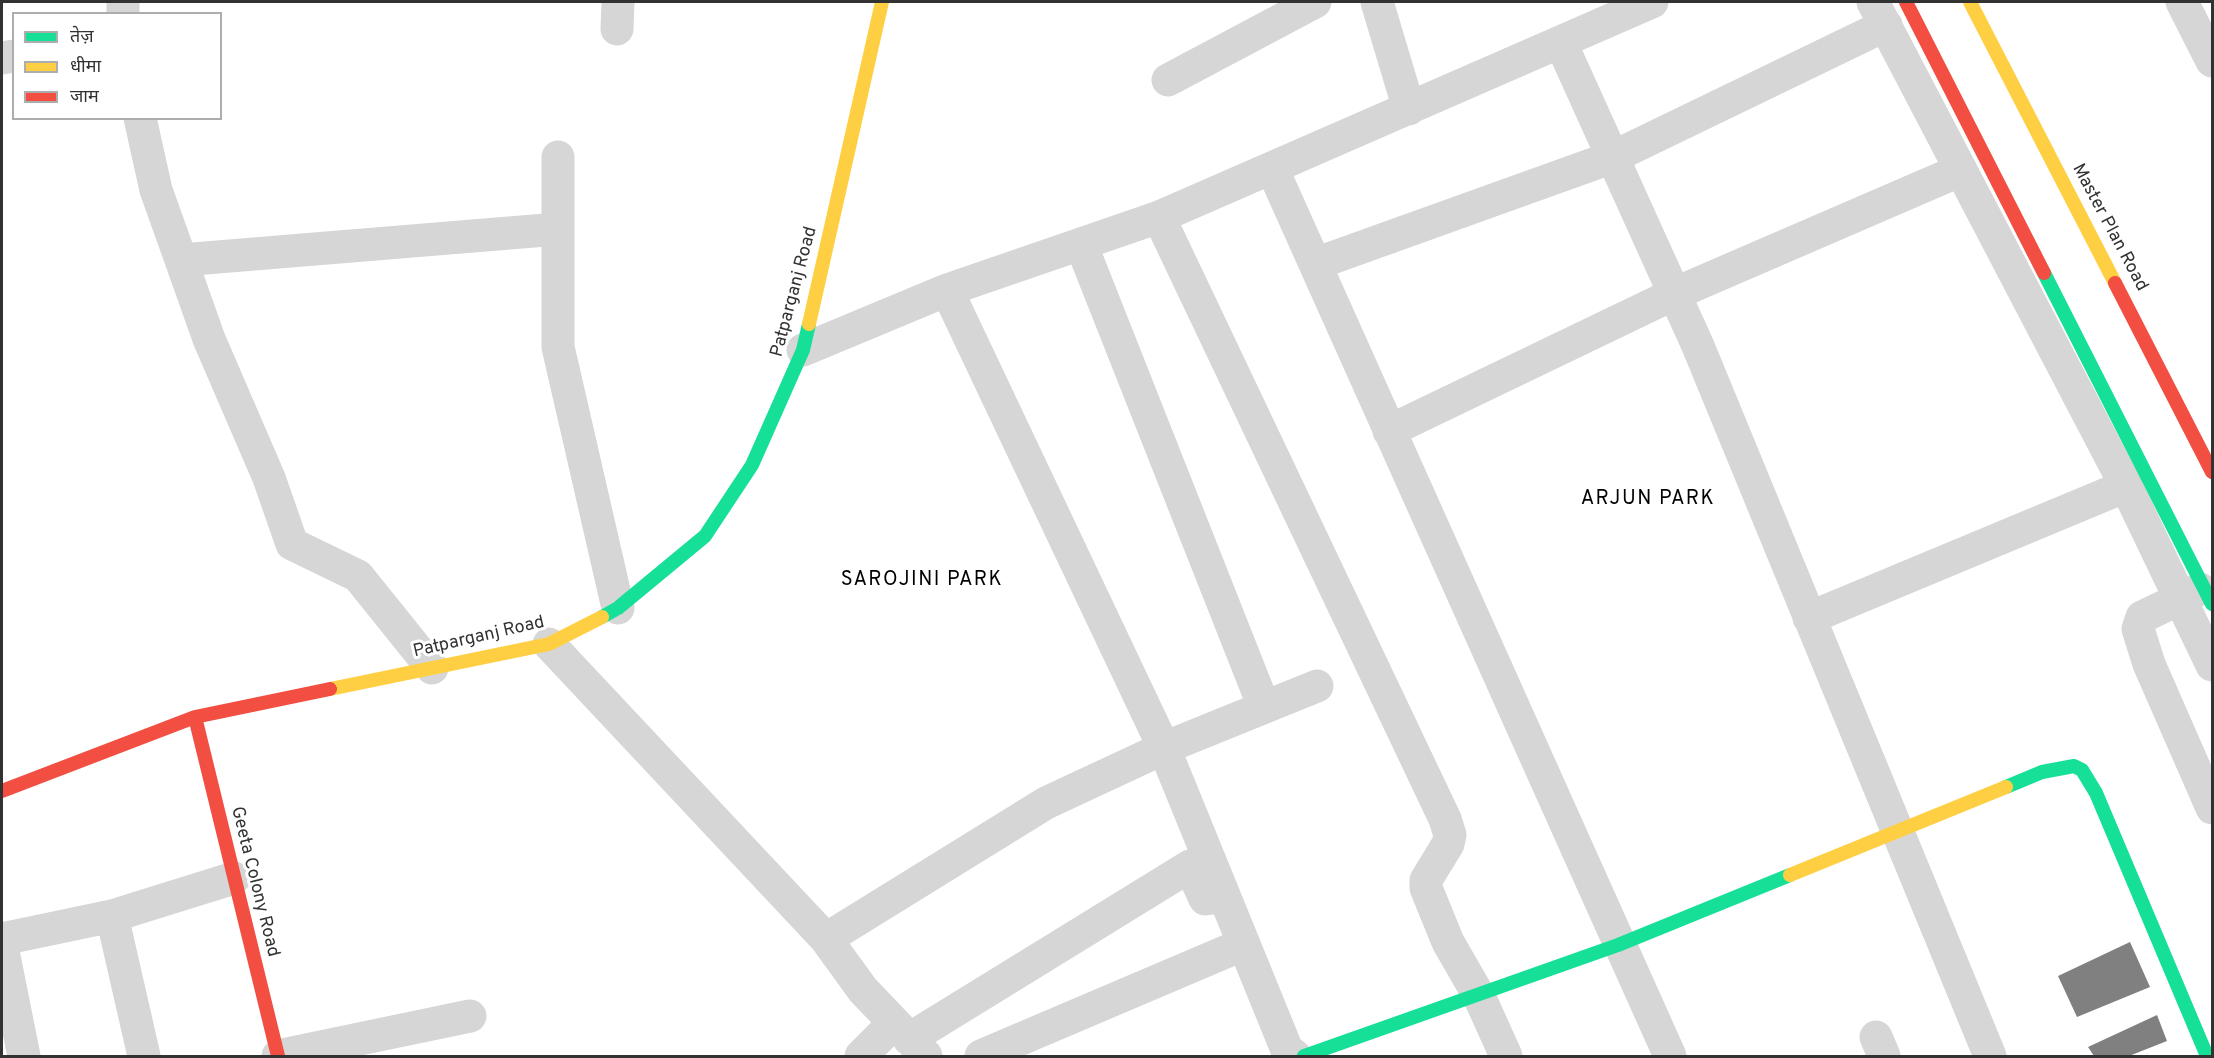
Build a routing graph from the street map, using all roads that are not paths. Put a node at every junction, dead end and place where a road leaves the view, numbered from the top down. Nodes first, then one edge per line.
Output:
1 (882, 2) edge
2 (1315, 2) edge
3 (1377, 2) edge
4 (1652, 2) edge
5 (1971, 2) edge
6 (2182, 2) edge
7 (1888, 9) edge
8 (1561, 43) junction
9 (2212, 61) edge
10 (1168, 80) dead end
11 (1409, 109) junction
12 (140, 120) edge
13 (1612, 157) junction
14 (558, 158) dead end
15 (1272, 168) junction
16 (1961, 170) junction
17 (1159, 217) junction
18 (558, 230) junction
19 (1081, 243) junction
20 (181, 260) junction
21 (1315, 264) junction
22 (947, 290) junction
23 (1674, 294) junction
24 (803, 350) junction
25 (1389, 431) junction
26 (2212, 472) edge
27 (2126, 486) junction
28 (2199, 597) edge
29 (618, 608) junction
30 (1809, 618) junction
31 (549, 644) junction
32 (2212, 665) edge
33 (432, 668) junction
34 (1317, 686) dead end
35 (1264, 707) junction
36 (195, 717) junction
37 (1164, 748) junction
38 (2, 791) edge
39 (2212, 808) edge
40 (1897, 834) junction
41 (234, 878) junction
42 (1224, 895) junction
43 (112, 916) junction
44 (2, 939) edge
45 (826, 939) junction
46 (1244, 944) junction
47 (1618, 945) junction
48 (2, 946) edge
49 (1479, 996) junction
50 (470, 1016) dead end
51 (910, 1039) edge
52 (24, 1056) edge
53 (144, 1056) edge
54 (278, 1056) edge
55 (861, 1056) edge
56 (981, 1056) edge
57 (1295, 1056) edge
58 (1304, 1056) edge
59 (1506, 1056) edge
60 (1670, 1056) edge
61 (1990, 1056) edge
62 (2207, 1056) edge

1 - 24 street, Patparganj Road
2 - 10 street
3 - 11 street
4 - 8 street
5 - 26 street, Master Plan Road
6 - 9 street
7 - 13 street
7 - 16 street
7 - 28 street
8 - 11 street
8 - 13 street
11 - 15 street
12 - 20 street
13 - 21 street
13 - 23 street
14 - 18 street
15 - 17 street
15 - 21 street
16 - 23 street
16 - 27 street
17 - 19 street
17 - 49 street
18 - 20 street
18 - 29 street
19 - 22 street
19 - 35 street
20 - 33 street
21 - 25 street
22 - 24 street
22 - 37 street
23 - 25 street
23 - 30 street
24 - 29 street, Patparganj Road
25 - 47 street
27 - 28 street
27 - 30 street
28 - 32 street
28 - 39 street
29 - 31 street, Patparganj Road
30 - 40 street
31 - 33 street, Patparganj Road
31 - 45 street
33 - 36 street, Patparganj Road
34 - 35 street
35 - 37 street
36 - 38 street, Patparganj Road
36 - 41 street, Geeta Colony Road
37 - 42 street
37 - 45 street
40 - 47 street
40 - 61 street
40 - 62 street
41 - 43 street
41 - 54 street, Geeta Colony Road
42 - 46 street
42 - 51 street
43 - 44 street
43 - 53 street
45 - 51 street
46 - 56 street
46 - 57 street
47 - 49 street
47 - 60 street
48 - 52 street
49 - 58 street
49 - 59 street
50 - 54 street
51 - 55 street

